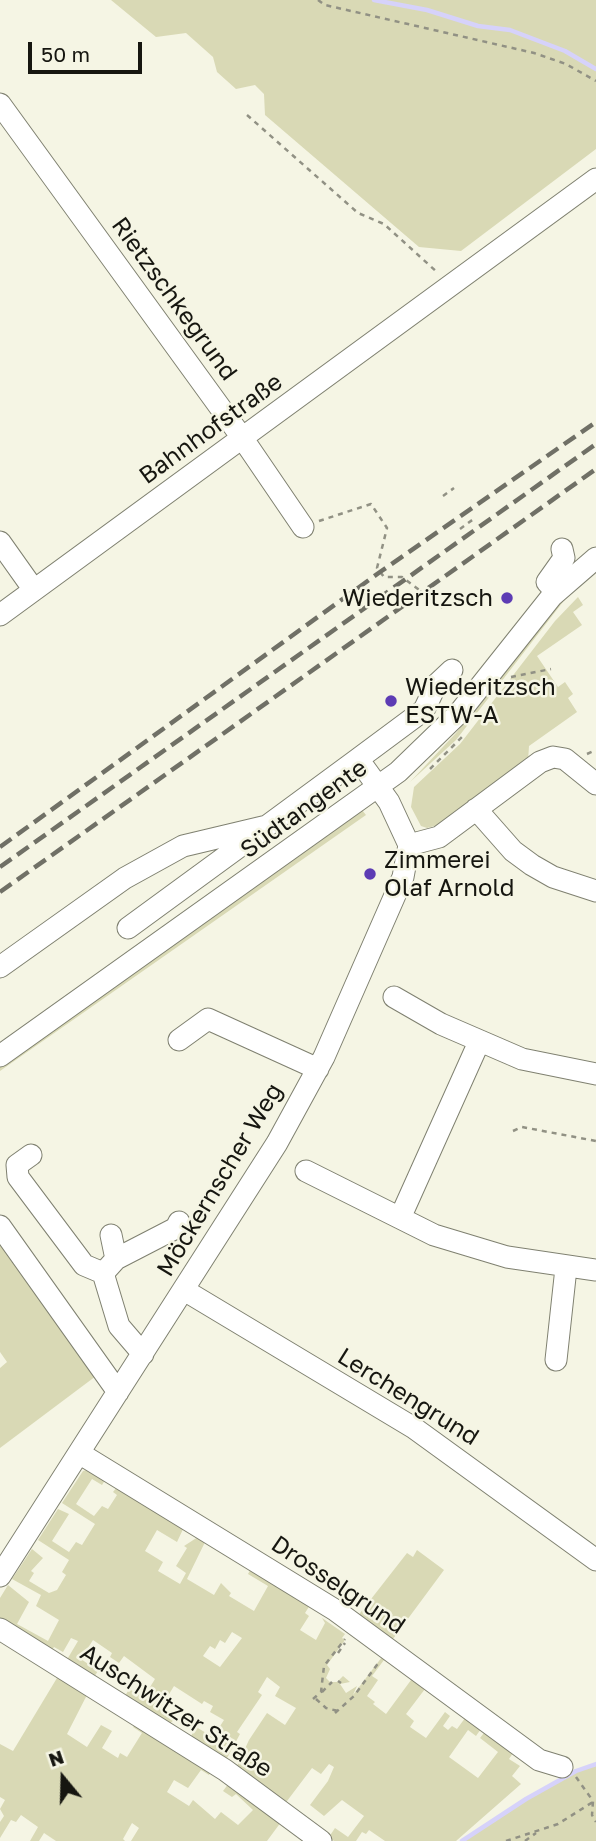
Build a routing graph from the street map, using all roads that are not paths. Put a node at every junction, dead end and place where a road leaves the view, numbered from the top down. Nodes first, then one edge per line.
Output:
1 (0, 104) edge
2 (596, 180) edge
3 (243, 439) junction
4 (303, 527) road end
5 (0, 542) edge
6 (562, 549) dead end
7 (596, 558) edge
8 (34, 590) junction
9 (556, 592) junction
10 (0, 615) edge
11 (452, 670) dead end
12 (358, 759) junction
13 (596, 784) edge
14 (379, 788) junction
15 (476, 810) junction
16 (267, 826) junction
17 (235, 833) junction
18 (409, 845) junction
19 (596, 891) edge
20 (153, 893) dead end
21 (128, 928) dead end
22 (0, 967) edge
23 (394, 997) dead end
24 (179, 1040) dead end
25 (479, 1042) junction
26 (0, 1056) edge
27 (318, 1069) junction
28 (596, 1074) edge
29 (31, 1155) dead end
30 (306, 1171) dead end
31 (400, 1218) junction
32 (179, 1222) dead end
33 (0, 1226) edge
34 (111, 1236) dead end
35 (110, 1266) junction
36 (566, 1268) junction
37 (596, 1270) edge
38 (184, 1290) junction
39 (143, 1354) junction
40 (556, 1360) dead end
41 (118, 1392) junction
42 (79, 1453) junction
43 (596, 1560) edge
44 (0, 1576) edge
45 (0, 1629) edge
46 (568, 1771) road end
47 (321, 1841) edge

1 - 3 street, Rietzschkegrund
2 - 3 street, Bahnhofstraße
3 - 4 street, Rietzschkegrund
3 - 8 street, Bahnhofstraße
5 - 8 street
6 - 9 street
7 - 9 street, Südtangente
8 - 10 street, Bahnhofstraße
9 - 14 street, Südtangente
11 - 12 street
12 - 14 street
12 - 16 street
13 - 15 street
14 - 18 street
14 - 26 street, Südtangente
15 - 18 street
15 - 19 street
16 - 17 street
16 - 21 street
17 - 20 street
17 - 22 street
18 - 27 street, Möckernscher Weg
23 - 25 street
24 - 27 street
25 - 28 street
25 - 31 street
27 - 38 street, Möckernscher Weg
29 - 35 street
30 - 31 street
31 - 36 street
32 - 35 street
33 - 41 street
34 - 35 street
35 - 39 street
36 - 37 street
36 - 40 street
38 - 39 street, Möckernscher Weg
38 - 43 street, Lerchengrund
39 - 41 street, Möckernscher Weg
41 - 42 street, Möckernscher Weg
42 - 44 street, Möckernscher Weg
42 - 46 street, Drosselgrund
45 - 47 street, Auschwitzer Straße

